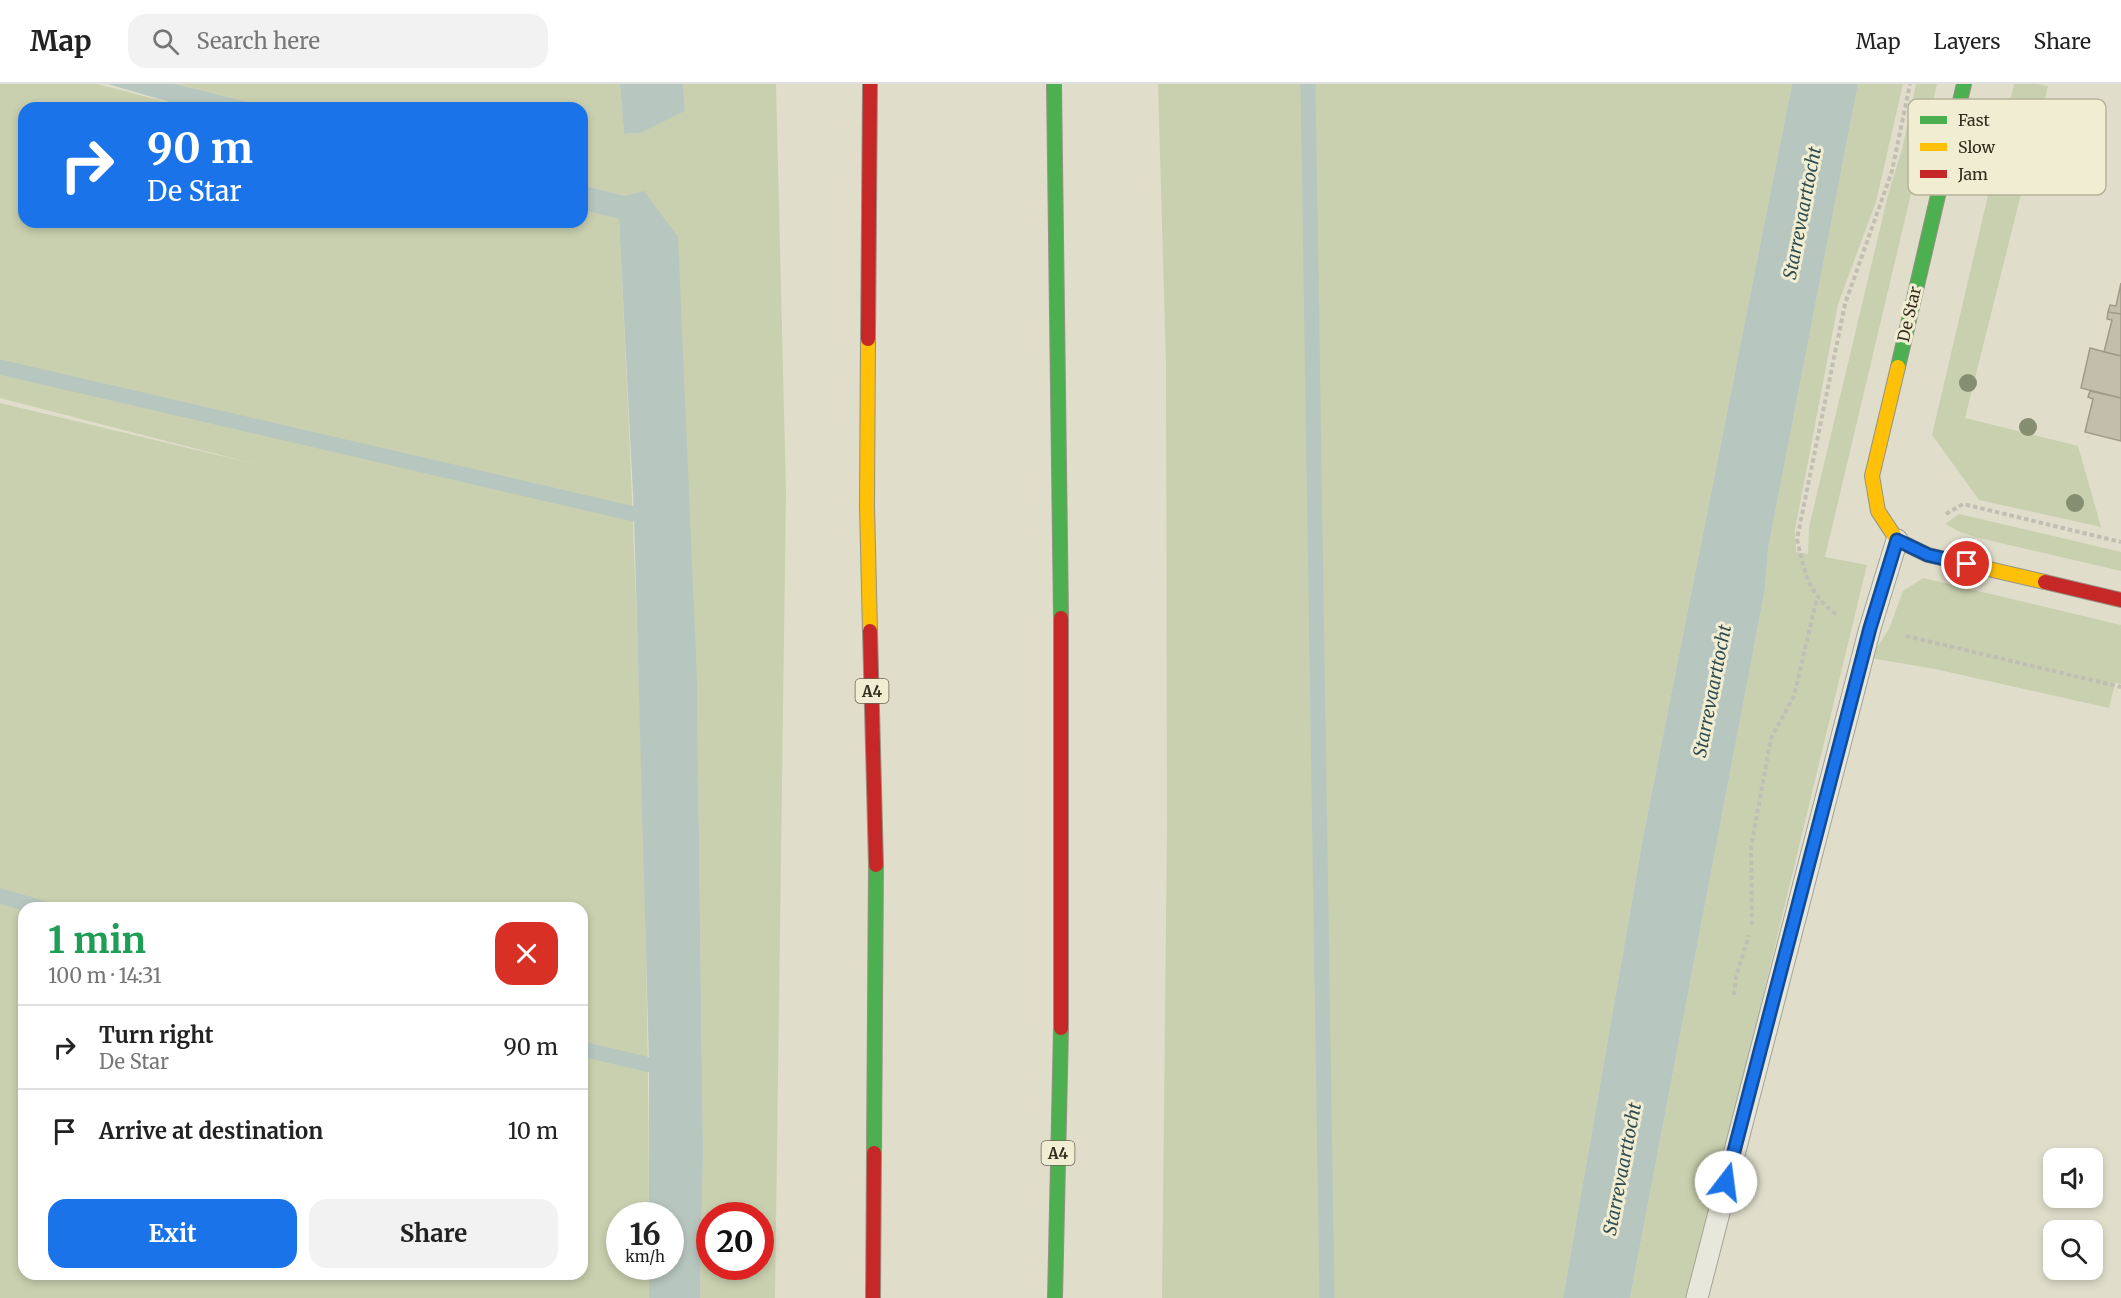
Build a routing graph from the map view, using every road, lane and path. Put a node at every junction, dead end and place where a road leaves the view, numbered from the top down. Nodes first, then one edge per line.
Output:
1 (870, 84) edge
2 (1054, 84) edge
3 (1910, 84) edge
4 (1964, 84) edge
5 (1960, 99) edge
6 (1938, 195) edge
7 (1897, 540) junction
8 (2121, 542) edge
9 (1817, 597) junction
10 (2121, 600) edge
11 (1870, 628) junction
12 (2121, 687) edge
13 (1733, 1000) dead end
14 (873, 1298) edge
15 (1055, 1298) edge
16 (1697, 1298) edge

1 - 14 main road, A4
2 - 15 main road, A4
3 - 9 path
4 - 5 main road, De Star
6 - 7 main road, De Star
7 - 8 path
7 - 10 main road
7 - 11 lane
9 - 11 path
9 - 13 path
11 - 12 path
11 - 16 lane

